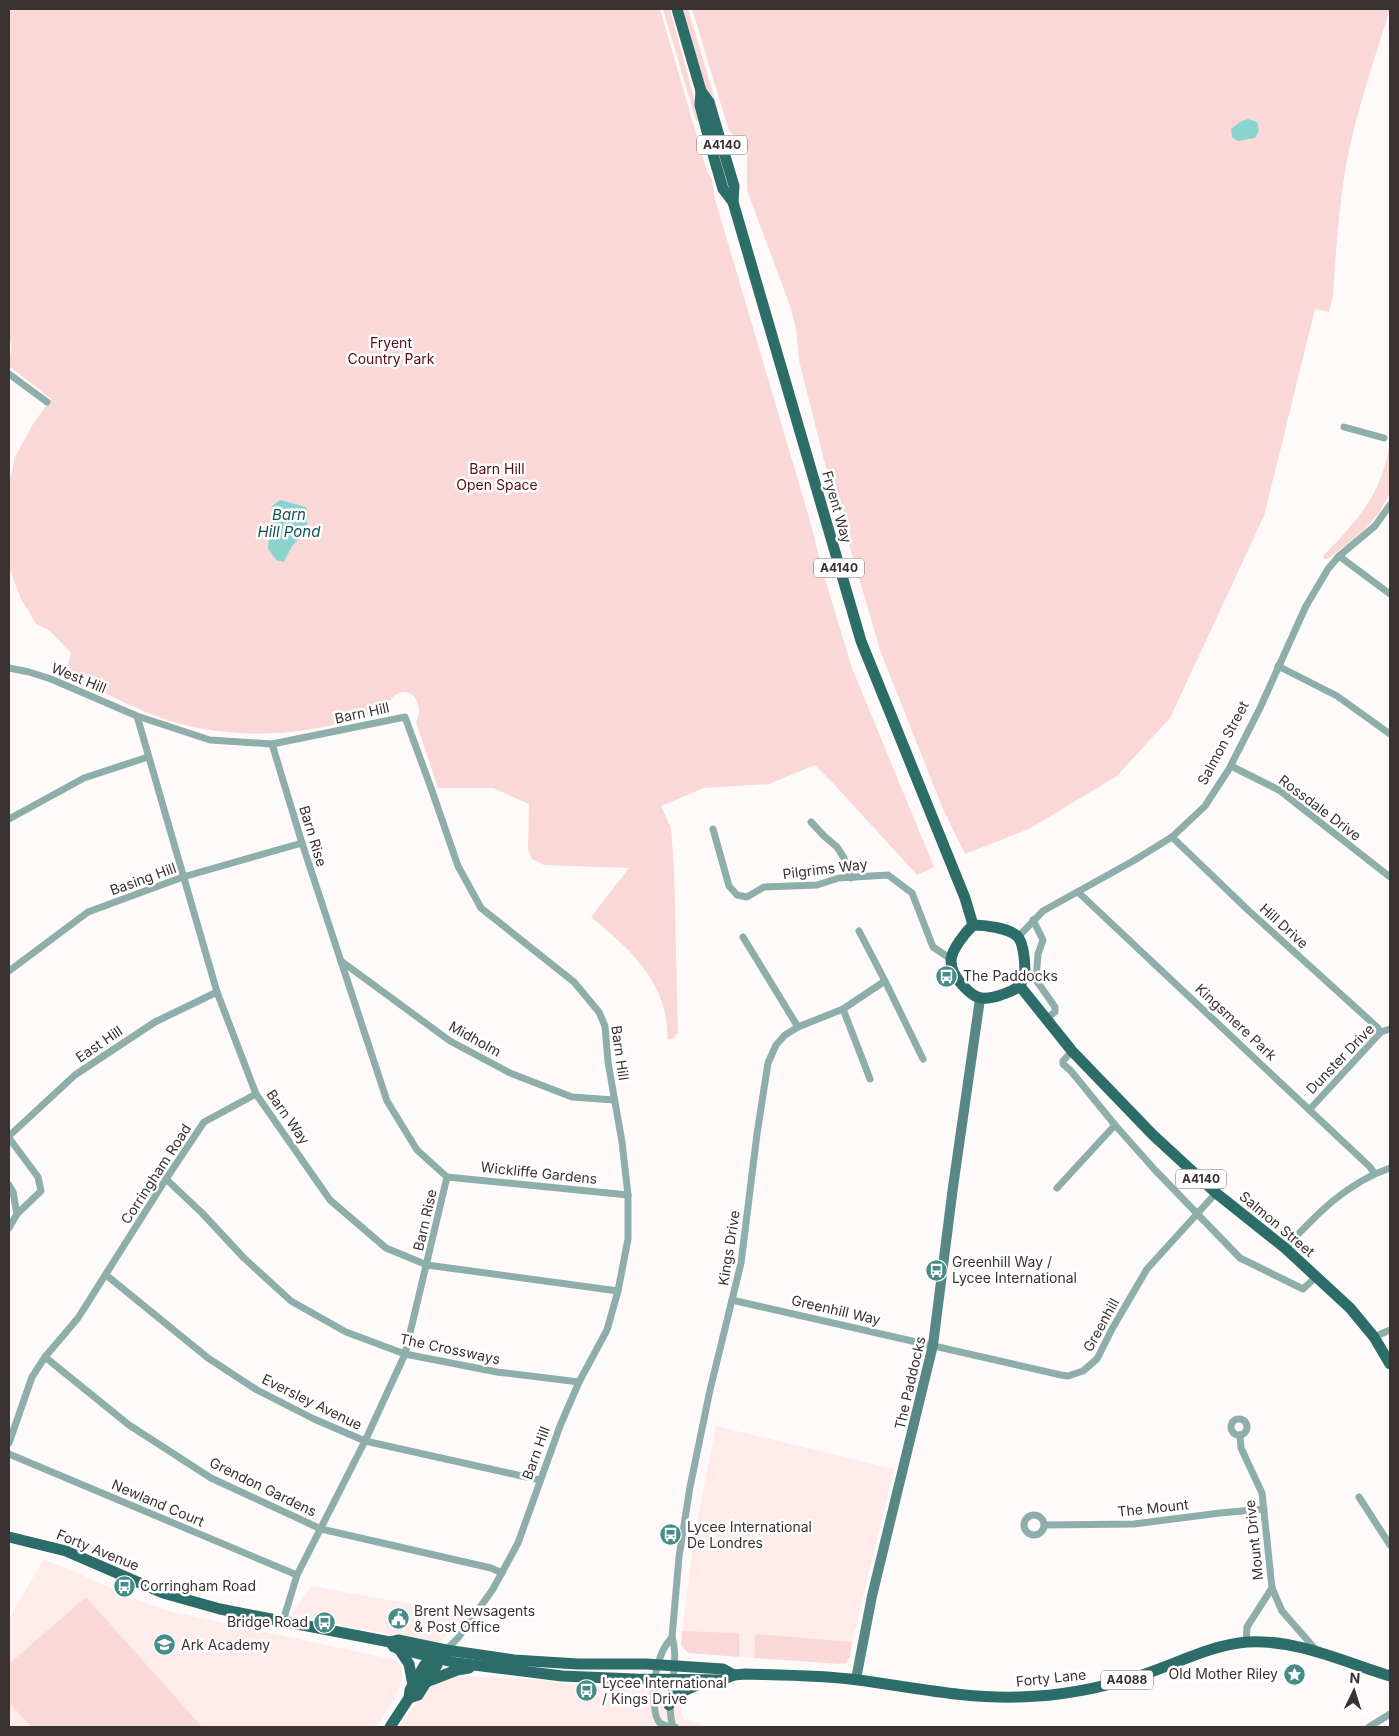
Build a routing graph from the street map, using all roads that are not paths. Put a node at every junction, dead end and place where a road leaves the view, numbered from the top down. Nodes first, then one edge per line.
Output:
1 (677, 9) edge
2 (9, 374) edge
3 (47, 402) dead end
4 (1344, 427) dead end
5 (1384, 438) dead end
6 (1390, 505) edge
7 (1339, 556) junction
8 (1390, 594) edge
9 (1278, 666) junction
10 (9, 668) edge
11 (137, 716) junction
12 (1390, 734) edge
13 (272, 744) junction
14 (148, 757) junction
15 (1231, 766) junction
16 (9, 820) edge
17 (811, 822) dead end
18 (713, 829) dead end
19 (1172, 837) junction
20 (302, 843) junction
21 (184, 877) junction
22 (1390, 877) edge
23 (851, 878) junction
24 (1078, 892) junction
25 (1033, 920) junction
26 (973, 925) junction
27 (859, 931) dead end
28 (743, 937) dead end
29 (1018, 937) junction
30 (951, 959) junction
31 (341, 961) junction
32 (9, 971) edge
33 (885, 980) junction
34 (1019, 986) junction
35 (217, 992) junction
36 (980, 999) junction
37 (843, 1010) junction
38 (1047, 1018) junction
39 (798, 1028) junction
40 (1390, 1029) edge
41 (1381, 1032) junction
42 (1072, 1051) junction
43 (923, 1059) dead end
44 (870, 1079) dead end
45 (256, 1094) junction
46 (614, 1100) junction
47 (1310, 1109) junction
48 (1115, 1125) junction
49 (9, 1137) edge
50 (1390, 1168) edge
51 (1374, 1173) junction
52 (447, 1177) junction
53 (166, 1178) junction
54 (9, 1185) edge
55 (1057, 1188) dead end
56 (1216, 1194) junction
57 (628, 1195) junction
58 (17, 1214) junction
59 (1199, 1215) junction
60 (9, 1228) edge
61 (1285, 1248) junction
62 (427, 1265) junction
63 (106, 1275) junction
64 (1316, 1277) junction
65 (618, 1291) junction
66 (732, 1300) junction
67 (1390, 1330) edge
68 (1374, 1337) junction
69 (933, 1346) junction
70 (405, 1354) junction
71 (45, 1357) junction
72 (1390, 1364) edge
73 (579, 1382) junction
74 (1240, 1435) dead end
75 (365, 1441) junction
76 (9, 1444) edge
77 (9, 1454) edge
78 (540, 1480) junction
79 (1359, 1497) dead end
80 (1264, 1509) junction
81 (1045, 1525) dead end
82 (321, 1529) junction
83 (1387, 1532) edge
84 (9, 1537) edge
85 (1390, 1545) edge
86 (502, 1573) junction
87 (297, 1575) junction
88 (1272, 1588) junction
89 (283, 1621) junction
90 (672, 1637) junction
91 (390, 1642) junction
92 (1246, 1642) junction
93 (400, 1649) junction
94 (446, 1650) junction
95 (1318, 1652) junction
96 (436, 1658) junction
97 (658, 1664) junction
98 (478, 1666) junction
99 (675, 1666) junction
100 (734, 1675) junction
101 (1390, 1676) edge
102 (656, 1680) junction
103 (672, 1680) junction
104 (707, 1680) junction
105 (856, 1680) junction
106 (426, 1682) junction
107 (413, 1685) junction
108 (409, 1698) junction
109 (669, 1705) junction
110 (1390, 1714) edge
111 (390, 1727) edge
112 (674, 1727) edge
113 (1369, 1727) edge

1 - 26 main road, Fryent Way / A4140
2 - 3 street
4 - 5 street
6 - 7 street, Salmon Street
7 - 8 street
7 - 9 street, Salmon Street
9 - 12 street
9 - 15 street, Salmon Street
10 - 11 street, West Hill
11 - 13 street, Barn Hill
11 - 14 street, Barn Way
13 - 20 street, Barn Rise
13 - 46 street, Barn Hill
14 - 16 street
14 - 21 street, Barn Way
15 - 19 street, Salmon Street
15 - 22 street, Rossdale Drive
17 - 23 street
18 - 23 street, Pilgrims Way
19 - 24 street, Salmon Street
19 - 41 street, Hill Drive
20 - 21 street, Basing Hill
20 - 31 street, Barn Rise
21 - 32 street, Basing Hill
21 - 35 street, Barn Way
23 - 30 street, Pilgrims Way
24 - 25 street, Salmon Street
24 - 47 street, Kingsmere Park
25 - 29 street, Salmon Street
25 - 38 street
26 - 29 main road
26 - 30 main road
27 - 33 street
28 - 39 street
29 - 34 main road
30 - 36 main road
31 - 46 street, Midholm
31 - 52 street, Barn Rise
33 - 37 street, Kings Drive
33 - 43 street
34 - 36 main road
34 - 38 main road, Salmon Street / A4140
35 - 45 street, Barn Way
35 - 49 street, East Hill
36 - 69 street, The Paddocks
37 - 39 street, Kings Drive
37 - 44 street
38 - 42 main road, Salmon Street / A4140
39 - 66 street, Kings Drive
40 - 41 street, Dunster Drive
41 - 47 street, Dunster Drive
42 - 48 street
42 - 56 main road, Salmon Street / A4140
45 - 53 street, Corringham Road
45 - 62 street, Barn Way
46 - 57 street, Barn Hill
47 - 51 street, Kingsmere Park
48 - 55 street
48 - 59 street
49 - 58 street
50 - 51 street
51 - 61 street
52 - 57 street, Wickliffe Gardens
52 - 62 street, Barn Rise
53 - 63 street, Corringham Road
53 - 70 street, The Crossways
54 - 58 street
56 - 59 street, Greenhill
56 - 61 main road, Salmon Street / A4140
57 - 65 street, Barn Hill
58 - 60 street
59 - 64 street
59 - 69 street, Greenhill
61 - 64 main road, Salmon Street / A4140
62 - 65 street, Barn Way
62 - 70 street, Barn Rise
63 - 71 street, Corringham Road
63 - 75 street, Eversley Avenue
64 - 68 main road, Salmon Street / A4140
65 - 73 street, Barn Hill
66 - 69 street, Greenhill Way
66 - 90 street, Kings Drive
67 - 68 street
68 - 72 main road, Salmon Street / A4140
69 - 105 street, The Paddocks
70 - 73 street, The Crossways
70 - 75 street, Barn Rise
71 - 76 street, Corringham Road
71 - 82 street, Grendon Gardens
73 - 78 street, Barn Hill
74 - 80 street, Mount Drive
75 - 78 street, Eversley Avenue
75 - 82 street, Barn Rise
77 - 87 street, Newland Court
78 - 86 street, Barn Hill
79 - 83 street
80 - 81 street, The Mount
80 - 88 street, Mount Drive
82 - 86 street, Grendon Gardens
82 - 87 street, Barn Rise
83 - 85 street
84 - 89 main road, Forty Avenue
86 - 94 street, Barn Hill
87 - 89 street, Barn Rise
88 - 92 street, Mount Drive
88 - 95 street, Mount Drive
89 - 91 main road, Forty Avenue
90 - 97 street
90 - 99 street
91 - 93 main road, Forty Avenue
91 - 94 main road
92 - 95 main road, Forty Lane / A4088
92 - 105 main road, Forty Lane / A4088
93 - 96 main road, Forty Avenue
93 - 107 main road
94 - 96 street, Barn Hill
94 - 97 main road
95 - 101 main road, Forty Lane / A4088
96 - 98 main road
96 - 106 main road
96 - 107 main road
97 - 99 main road
97 - 102 street
98 - 102 main road
98 - 106 main road
99 - 100 main road
99 - 103 street
100 - 104 main road
100 - 105 main road, Forty Lane / A4088
102 - 103 main road
102 - 112 street
103 - 104 main road
103 - 109 street
104 - 109 main road
106 - 108 main road
107 - 108 main road
108 - 111 main road
109 - 112 street
110 - 113 street

